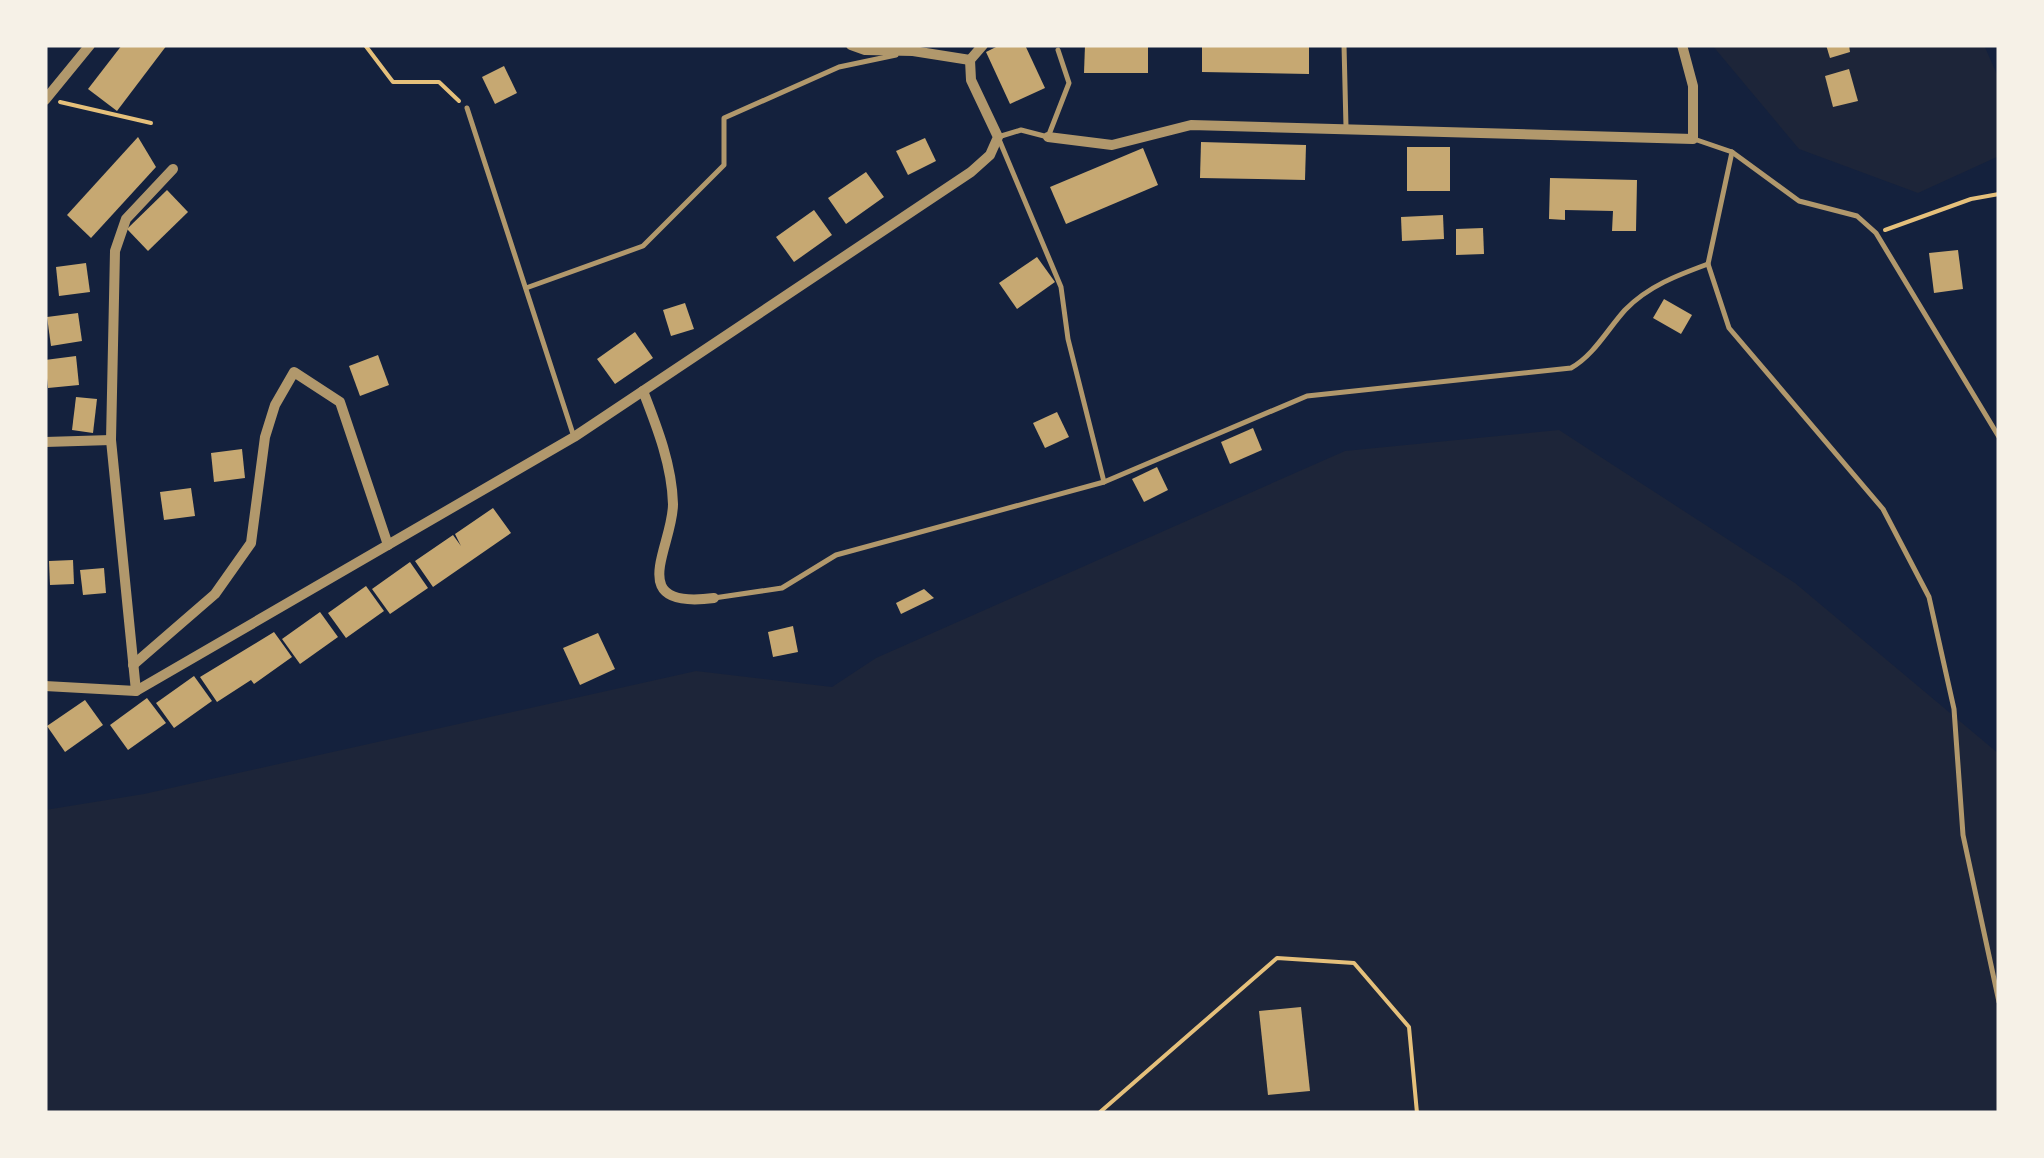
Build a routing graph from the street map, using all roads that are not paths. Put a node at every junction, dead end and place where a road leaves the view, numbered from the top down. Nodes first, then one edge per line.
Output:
1 (90, 45) edge
2 (851, 45) edge
3 (895, 45) edge
4 (983, 45) edge
5 (1344, 45) edge
6 (1682, 45) edge
7 (1058, 50) dead end
8 (913, 52) junction
9 (970, 60) junction
10 (45, 100) edge
11 (467, 108) road end
12 (1346, 128) junction
13 (998, 137) junction
14 (1048, 137) junction
15 (1693, 138) junction
16 (1732, 152) junction
17 (173, 170) dead end
18 (1708, 264) junction
19 (526, 288) junction
20 (643, 391) junction
21 (574, 437) junction
22 (1999, 437) edge
23 (111, 440) junction
24 (45, 442) edge
25 (1104, 482) junction
26 (388, 545) junction
27 (714, 598) joint
28 (133, 665) junction
29 (45, 686) edge
30 (136, 692) junction
31 (1999, 1002) edge

1 - 10 street
2 - 8 street
3 - 8 lane
4 - 9 street
5 - 12 lane
6 - 15 street
7 - 14 lane
8 - 9 street
8 - 19 lane
9 - 13 street
11 - 19 lane
12 - 14 street
12 - 15 street
13 - 14 lane
13 - 20 street
13 - 25 lane
15 - 16 lane
16 - 18 lane
16 - 22 lane
17 - 23 street
18 - 25 lane
18 - 31 lane
19 - 21 lane
20 - 21 street
20 - 27 street
21 - 26 street
23 - 24 street
23 - 28 street
25 - 27 lane
26 - 28 street
26 - 30 street
28 - 30 street
29 - 30 street

